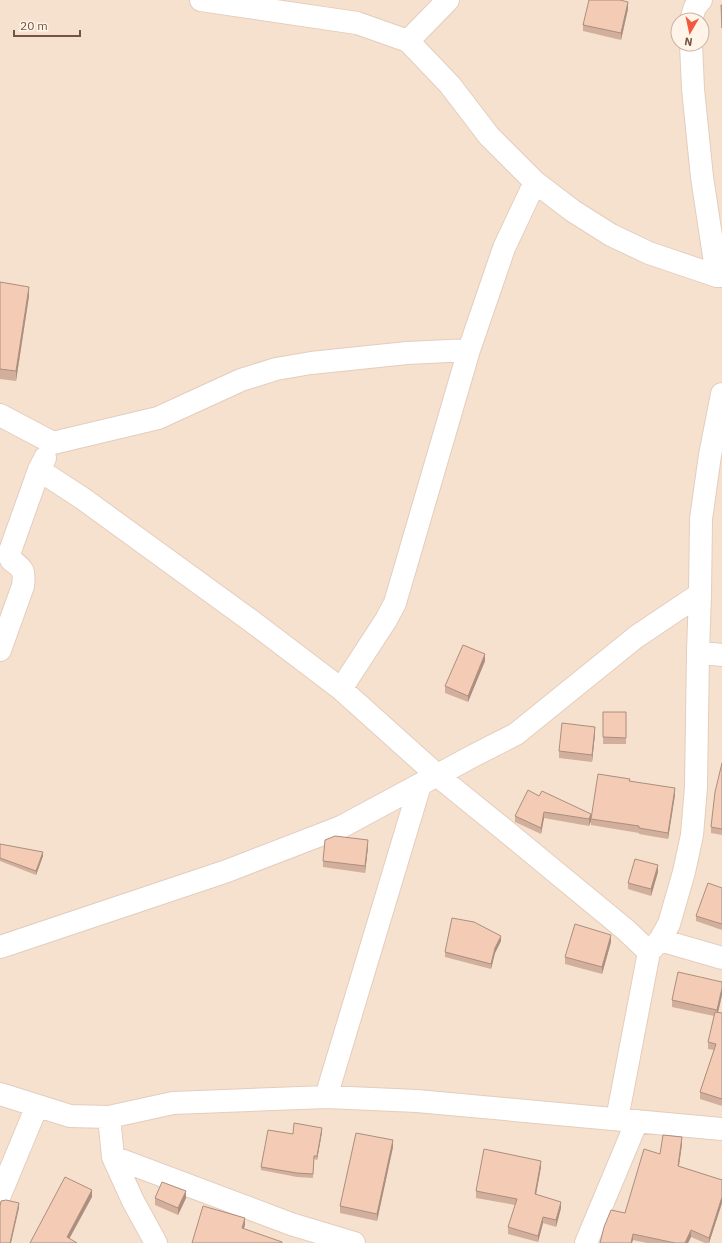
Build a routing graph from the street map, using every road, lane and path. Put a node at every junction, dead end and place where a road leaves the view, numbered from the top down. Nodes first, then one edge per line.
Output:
1 (201, 0) edge
2 (448, 0) edge
3 (701, 0) edge
4 (693, 12) edge
5 (408, 41) junction
6 (691, 52) edge
7 (535, 182) junction
8 (720, 276) edge
9 (469, 350) junction
10 (722, 394) edge
11 (0, 415) edge
12 (53, 443) junction
13 (39, 470) junction
14 (700, 594) junction
15 (0, 650) edge
16 (698, 652) junction
17 (722, 655) edge
18 (341, 689) junction
19 (429, 781) junction
20 (655, 946) junction
21 (0, 947) edge
22 (722, 958) edge
23 (0, 1094) edge
24 (326, 1097) junction
25 (37, 1106) junction
26 (109, 1117) junction
27 (627, 1120) junction
28 (722, 1129) edge
29 (113, 1157) junction
30 (0, 1195) edge
31 (156, 1243) edge
32 (354, 1243) edge
33 (586, 1243) edge

1 - 5 street
2 - 5 street
3 - 4 street
5 - 7 street
6 - 8 street
7 - 8 street
7 - 9 street
9 - 12 street
9 - 18 street
10 - 14 street
11 - 12 street
12 - 13 street
13 - 15 street
13 - 18 street
14 - 16 street
14 - 19 street
16 - 17 street
16 - 20 street
18 - 19 street
19 - 20 street
19 - 21 street
19 - 24 street
20 - 22 street
20 - 27 street
23 - 25 street
24 - 26 street
24 - 27 street
25 - 26 street
25 - 30 street
26 - 29 street
27 - 28 street
27 - 33 street
29 - 31 street
29 - 32 street

